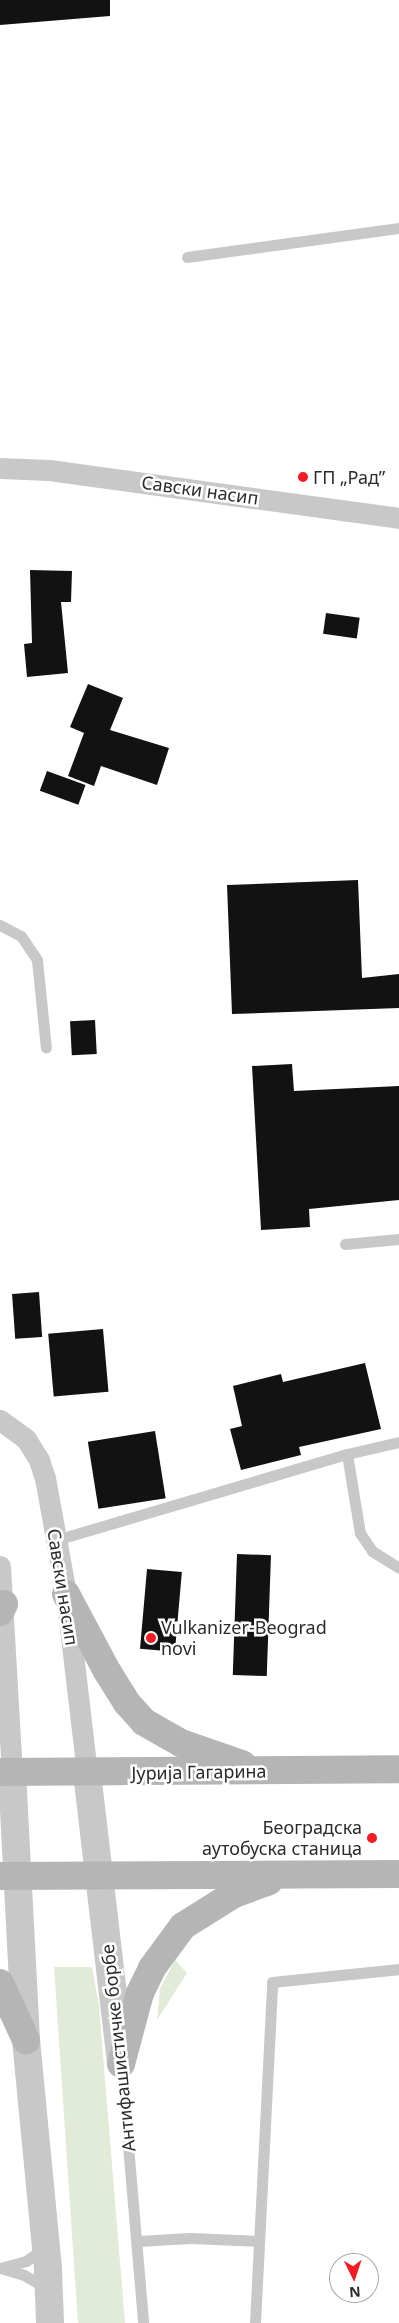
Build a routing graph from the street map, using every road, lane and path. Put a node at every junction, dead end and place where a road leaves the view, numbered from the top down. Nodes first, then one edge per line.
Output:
1 (399, 228) edge
2 (187, 257) dead end
3 (0, 468) edge
4 (399, 518) edge
5 (0, 925) edge
6 (46, 1048) dead end
7 (399, 1239) edge
8 (345, 1244) dead end
9 (0, 1420) edge
10 (399, 1442) edge
11 (347, 1454) junction
12 (56, 1540) junction
13 (0, 1566) edge
14 (399, 1568) edge
15 (66, 1594) junction
16 (2, 1608) edge
17 (399, 1769) edge
18 (262, 1771) junction
19 (6, 1772) edge
20 (87, 1773) junction
21 (285, 1874) junction
22 (399, 1874) edge
23 (9, 1876) edge
24 (100, 1877) junction
25 (399, 1969) edge
26 (0, 1983) edge
27 (26, 2040) junction
28 (121, 2064) junction
29 (45, 2233) junction
30 (138, 2241) junction
31 (259, 2241) junction
32 (0, 2268) edge
33 (50, 2312) edge
34 (143, 2323) edge
35 (255, 2323) edge

1 - 2 lane
3 - 4 street, Савски насип
5 - 6 lane
7 - 8 lane
9 - 12 street, Савски насип
10 - 11 lane
11 - 12 lane
11 - 14 lane
12 - 15 street, Савски насип
13 - 16 street
15 - 18 main road
15 - 20 street, Савски насип
16 - 19 street
17 - 18 main road, Јурија Гагарина
18 - 20 main road, Јурија Гагарина
19 - 20 main road, Јурија Гагарина
19 - 23 street
20 - 24 street, Антифашистичке борбе
21 - 22 main road
21 - 24 main road
21 - 28 main road
23 - 24 main road
23 - 27 street
24 - 28 street, Антифашистичке борбе
25 - 31 lane
26 - 27 main road
27 - 29 street
28 - 30 lane, Антифашистичке борбе
29 - 32 lane
29 - 33 street
30 - 31 lane
30 - 34 lane, Антифашистичке борбе
31 - 35 lane
32 - 33 lane

